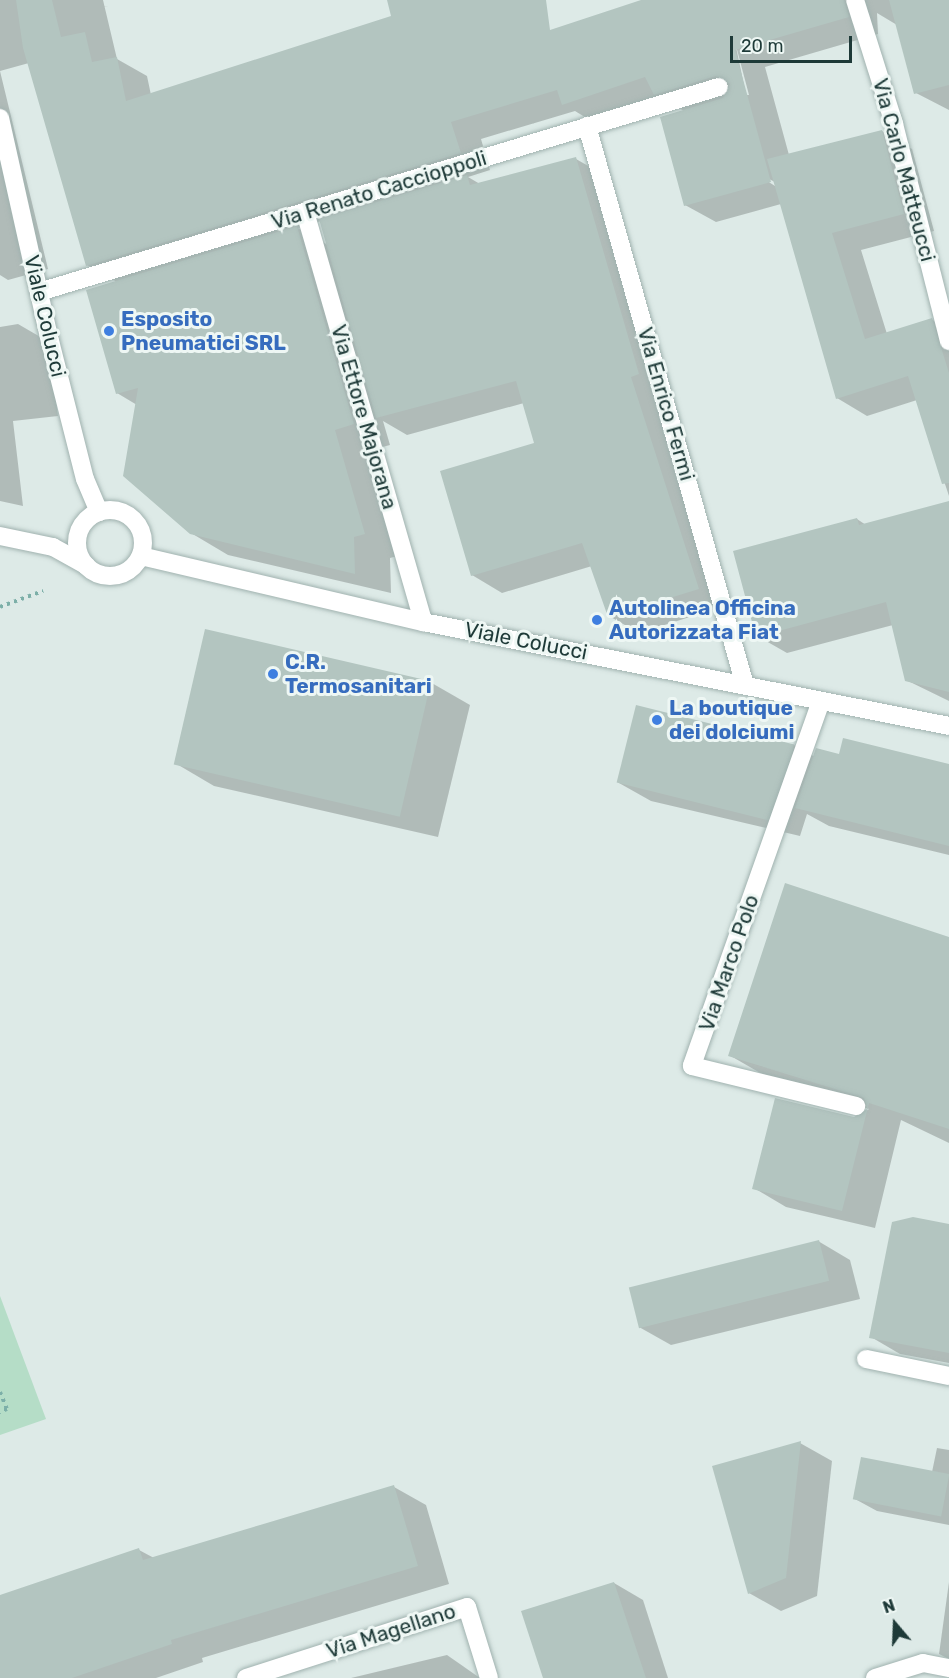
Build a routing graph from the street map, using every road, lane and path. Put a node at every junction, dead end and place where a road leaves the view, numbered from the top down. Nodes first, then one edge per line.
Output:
1 (855, 0) edge
2 (718, 87) dead end
3 (0, 120) edge
4 (587, 126) junction
5 (305, 212) junction
6 (39, 292) junction
7 (949, 341) edge
8 (99, 512) junction
9 (0, 536) edge
10 (141, 556) junction
11 (86, 565) junction
12 (44, 591) dead end
13 (0, 606) edge
14 (423, 622) junction
15 (744, 682) junction
16 (821, 701) junction
17 (949, 726) edge
18 (856, 1106) dead end
19 (866, 1359) dead end
20 (949, 1376) edge
21 (0, 1392) edge
22 (0, 1412) edge
23 (949, 1668) edge
24 (246, 1678) edge
25 (489, 1678) edge
26 (875, 1678) edge

1 - 7 street, Via Carlo Matteucci
2 - 4 street, Via Renato Caccioppoli
3 - 6 street, Viale Colucci
4 - 5 street, Via Renato Caccioppoli
4 - 15 street, Via Enrico Fermi
5 - 6 street, Via Renato Caccioppoli
5 - 14 street, Via Ettore Majorana
6 - 8 street, Viale Colucci
8 - 10 street
8 - 11 street
9 - 11 street
10 - 11 street
10 - 14 street, Viale Colucci
12 - 13 path
14 - 15 street, Viale Colucci
15 - 16 street, Viale Colucci
16 - 17 street, Viale Colucci
16 - 18 street, Via Marco Polo
19 - 20 street
21 - 22 path
23 - 26 street
24 - 25 street, Via Magellano

